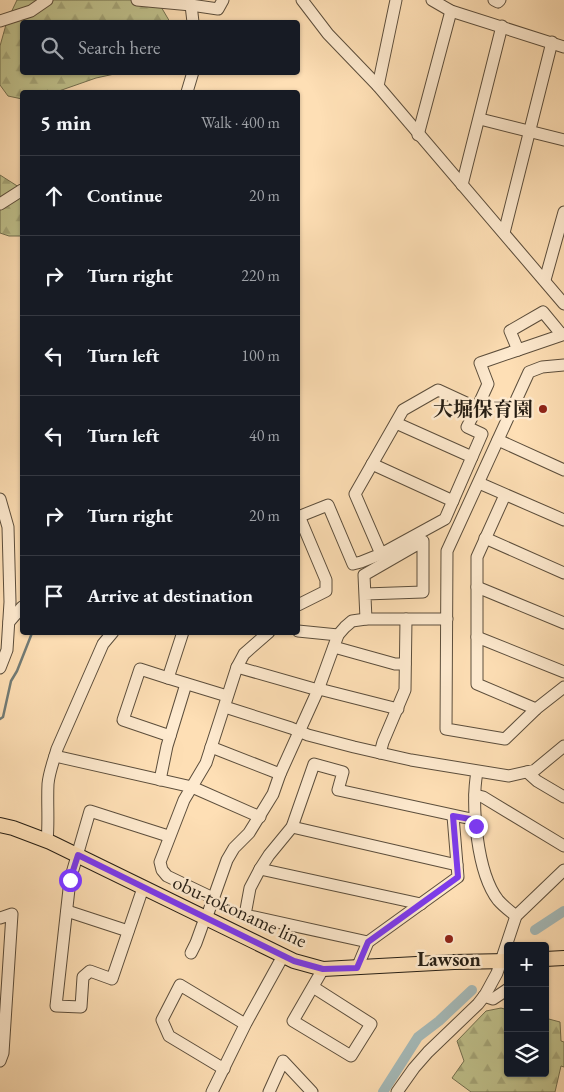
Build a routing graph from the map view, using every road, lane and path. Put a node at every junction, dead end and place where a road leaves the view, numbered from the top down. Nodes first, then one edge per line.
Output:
1 (47, 0) edge
2 (137, 0) edge
3 (223, 0) edge
4 (302, 0) edge
5 (396, 0) edge
6 (432, 0) edge
7 (494, 0) edge
8 (500, 0) edge
9 (191, 5) junction
10 (451, 11) junction
11 (193, 20) edge
12 (0, 21) edge
13 (502, 26) junction
14 (552, 42) junction
15 (564, 47) edge
16 (192, 75) edge
17 (378, 86) junction
18 (188, 90) edge
19 (480, 119) junction
20 (529, 132) junction
21 (418, 134) junction
22 (564, 140) edge
23 (462, 185) junction
24 (20, 191) edge
25 (0, 204) edge
26 (564, 212) edge
27 (504, 234) junction
28 (545, 280) junction
29 (562, 298) edge
30 (563, 334) edge
31 (518, 350) junction
32 (564, 365) edge
33 (477, 408) junction
34 (396, 424) junction
35 (498, 440) junction
36 (472, 457) junction
37 (372, 464) junction
38 (564, 470) edge
39 (479, 482) junction
40 (505, 495) junction
41 (0, 499) edge
42 (453, 501) junction
43 (300, 516) edge
44 (564, 520) edge
45 (300, 522) edge
46 (485, 538) junction
47 (380, 554) junction
48 (564, 573) edge
49 (477, 587) junction
50 (365, 594) junction
51 (300, 604) edge
52 (20, 609) edge
53 (366, 619) junction
54 (406, 619) junction
55 (447, 619) junction
56 (9, 622) junction
57 (564, 623) edge
58 (300, 629) edge
59 (110, 635) edge
60 (182, 635) edge
61 (266, 635) edge
62 (338, 635) junction
63 (477, 636) junction
64 (334, 647) junction
65 (405, 664) junction
66 (0, 668) edge
67 (237, 668) junction
68 (564, 672) edge
69 (168, 678) junction
70 (186, 684) junction
71 (564, 687) edge
72 (318, 690) junction
73 (226, 702) junction
74 (398, 709) junction
75 (536, 709) junction
76 (300, 732) junction
77 (170, 736) junction
78 (211, 747) junction
79 (564, 748) edge
80 (380, 753) junction
81 (55, 756) junction
82 (477, 772) junction
83 (527, 772) junction
84 (280, 774) junction
85 (160, 780) junction
86 (192, 787) junction
87 (475, 796) junction
88 (564, 797) edge
89 (453, 816) junction
90 (260, 817) junction
91 (476, 820) junction
92 (0, 825) edge
93 (292, 827) junction
94 (165, 835) dead end
95 (47, 841) junction
96 (564, 846) edge
97 (78, 855) junction
98 (457, 865) junction
99 (260, 869) junction
100 (564, 870) edge
101 (143, 888) junction
102 (213, 898) junction
103 (421, 904) junction
104 (67, 911) junction
105 (516, 916) junction
106 (0, 918) edge
107 (205, 918) junction
108 (128, 931) junction
109 (368, 942) junction
110 (191, 953) dead end
111 (283, 956) junction
112 (564, 958) edge
113 (549, 959) edge
114 (503, 962) edge
115 (357, 968) junction
116 (323, 969) junction
117 (313, 987) junction
118 (504, 992) edge
119 (484, 996) junction
120 (245, 1024) junction
121 (0, 1061) edge
122 (224, 1069) junction
123 (212, 1092) edge
124 (269, 1092) edge
125 (312, 1092) edge
126 (398, 1092) edge

1 - 12 street
2 - 9 street
3 - 9 street
4 - 17 street
5 - 17 street
6 - 10 street
7 - 8 street
9 - 11 street
10 - 13 street
10 - 21 street
13 - 14 street
13 - 19 street
14 - 15 street
14 - 20 street
16 - 18 street
17 - 21 street
19 - 20 street
19 - 23 street
20 - 22 street
20 - 27 street
21 - 23 street
23 - 27 street
24 - 25 street
26 - 28 street
27 - 28 street
28 - 29 street
30 - 31 street
30 - 31 street
31 - 33 street
32 - 35 street
33 - 34 street
33 - 36 street
34 - 36 street
34 - 37 street
35 - 38 street
35 - 39 street
36 - 42 street
37 - 42 street
37 - 47 street
39 - 40 street
39 - 55 street
40 - 44 street
40 - 46 street
41 - 56 street
42 - 47 street
43 - 47 street
45 - 51 street
46 - 48 street
46 - 49 street
49 - 57 street
49 - 63 street
50 - 50 street
50 - 53 street
52 - 56 street
53 - 54 street
53 - 62 street
54 - 55 street
54 - 65 street
55 - 75 street
56 - 66 street
58 - 62 street
59 - 81 street
60 - 69 street
61 - 67 street
62 - 64 street
63 - 68 street
63 - 75 street
64 - 65 street
64 - 72 street
65 - 74 street
67 - 72 street
67 - 73 street
69 - 70 street
69 - 77 street
70 - 73 street
70 - 77 street
71 - 75 street
72 - 74 street
72 - 76 street
73 - 76 street
73 - 78 street
74 - 80 street
76 - 80 street
76 - 84 street
77 - 85 street
78 - 84 street
78 - 86 street
79 - 83 street
80 - 82 street
81 - 85 street
81 - 95 street
82 - 83 street
82 - 87 street
83 - 88 street
84 - 90 street
85 - 86 street
86 - 90 street
86 - 102 street
87 - 91 street
87 - 96 street
89 - 91 street
89 - 93 street
89 - 98 street
90 - 102 street
91 - 105 street
92 - 95 main road, obu-tokoname line
93 - 98 street
93 - 99 street
94 - 97 street
95 - 97 main road, obu-tokoname line
97 - 101 main road, obu-tokoname line
97 - 104 street
98 - 103 street
99 - 103 street
99 - 109 street
100 - 105 street
101 - 107 main road, obu-tokoname line
101 - 108 street
102 - 107 street
103 - 109 street
104 - 108 street
104 - 108 street
105 - 114 street
106 - 121 street
107 - 110 street
107 - 111 main road, obu-tokoname line
109 - 115 street
111 - 116 main road, obu-tokoname line
111 - 120 street
112 - 113 main road
114 - 115 main road, obu-tokoname line
114 - 119 street
115 - 116 main road, obu-tokoname line
116 - 117 street
117 - 117 street
118 - 119 street
119 - 126 street
120 - 122 street
120 - 122 street
122 - 123 street
124 - 125 street

